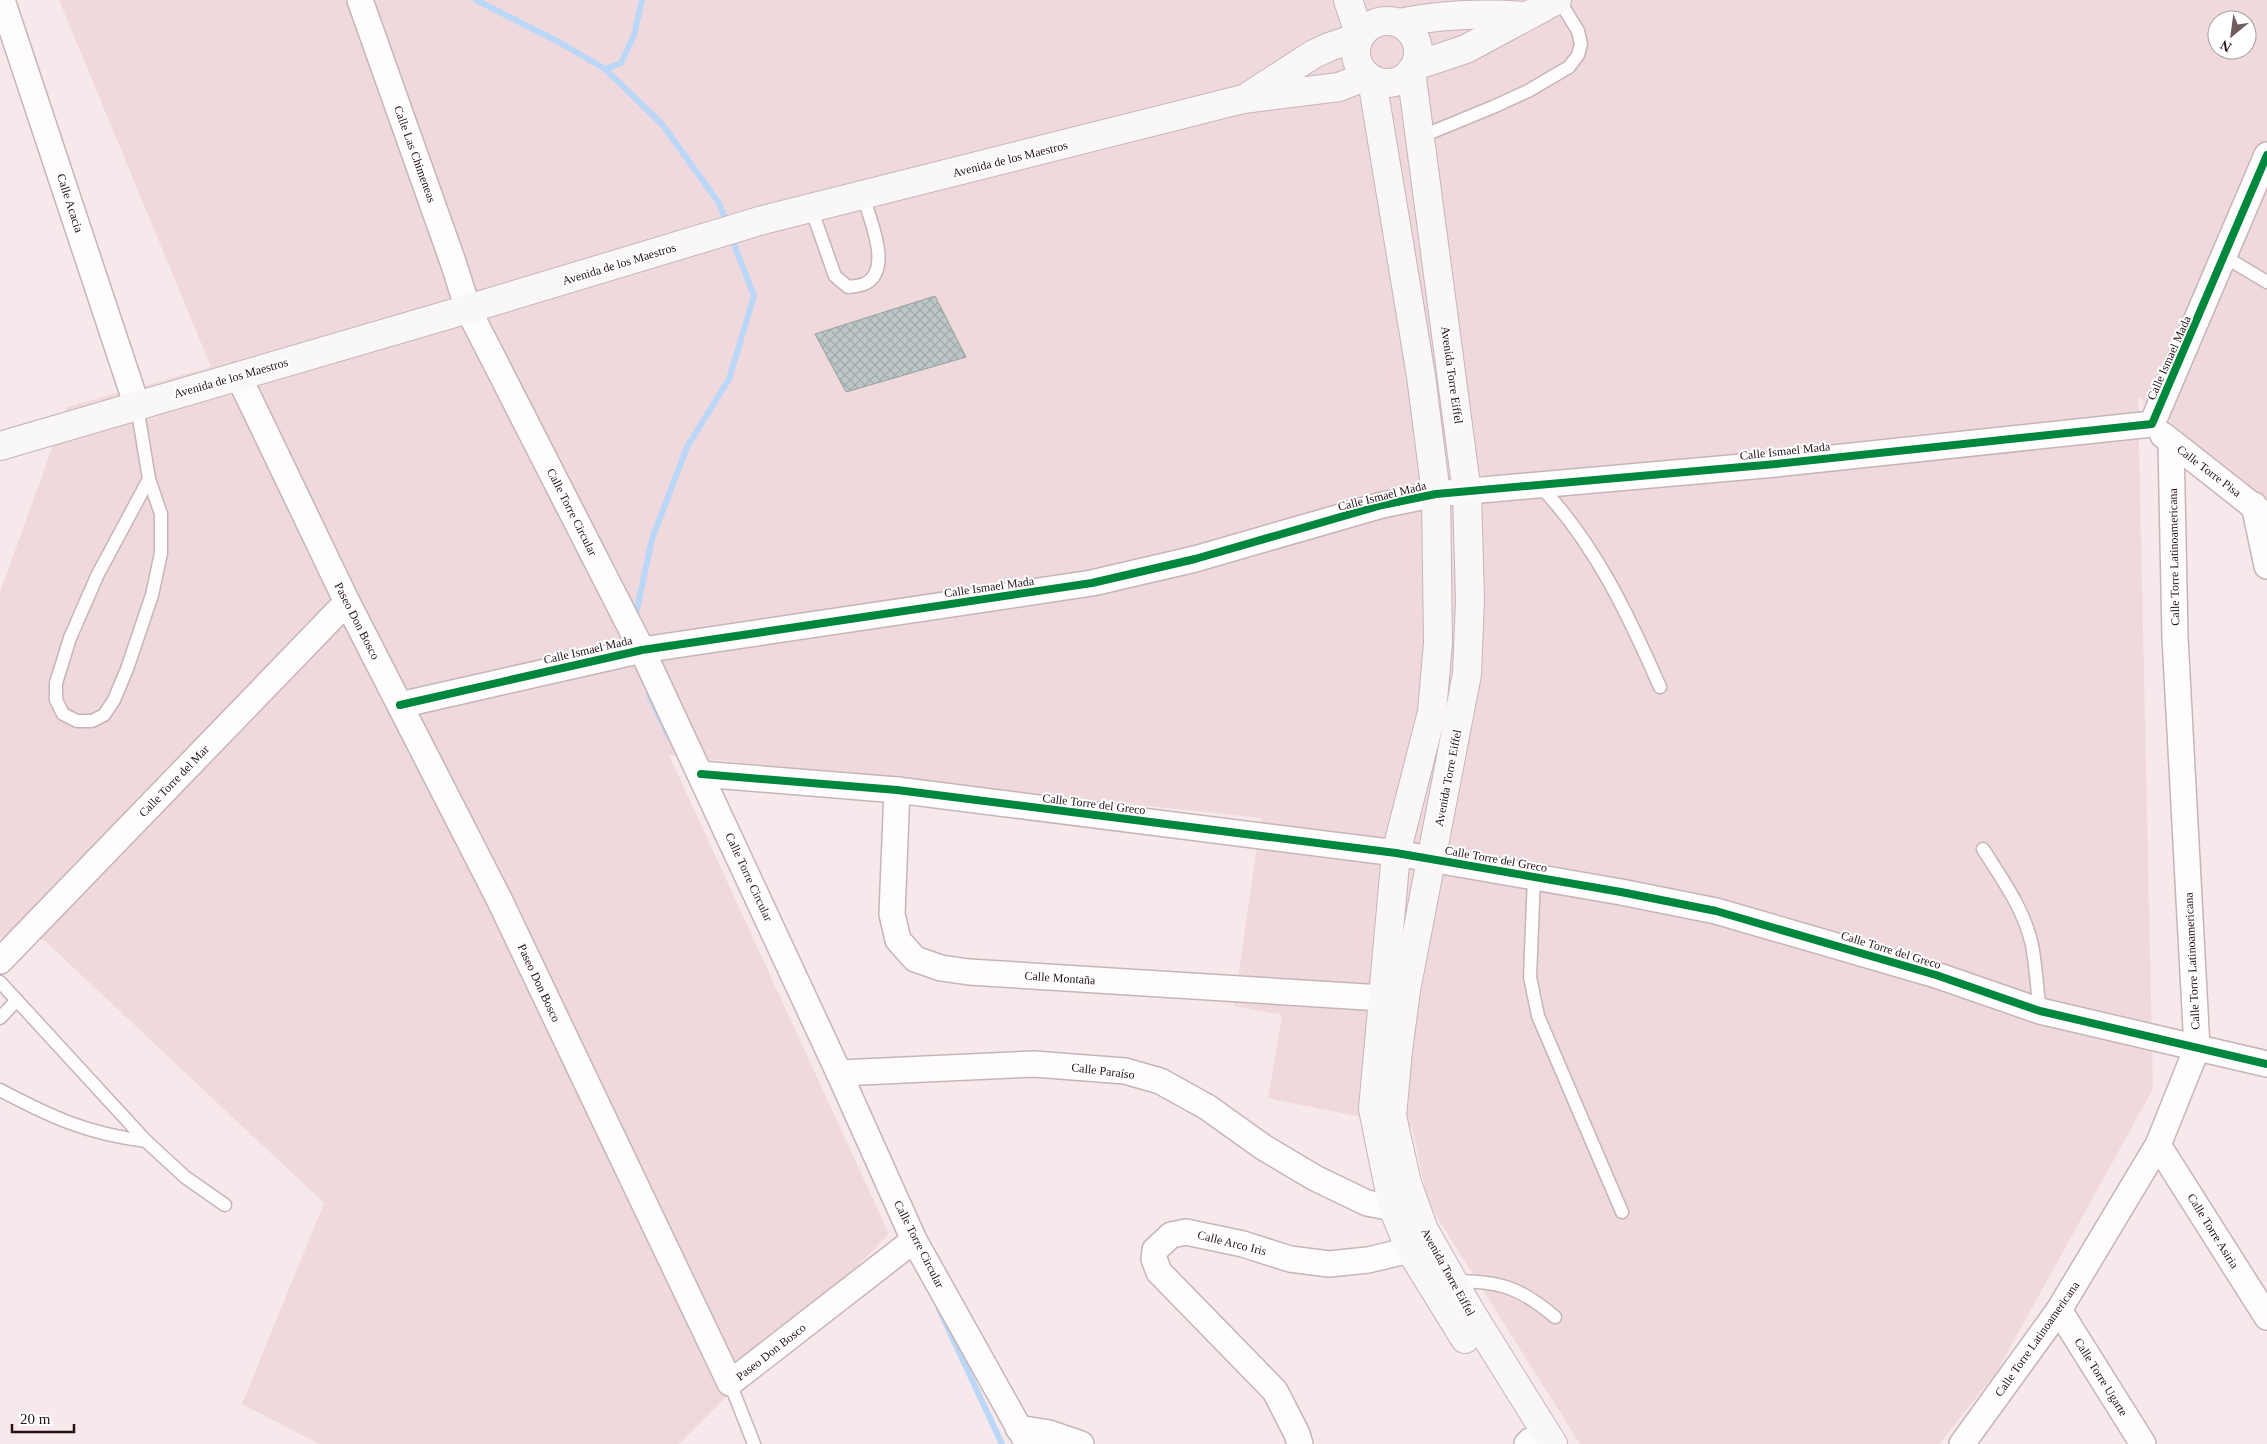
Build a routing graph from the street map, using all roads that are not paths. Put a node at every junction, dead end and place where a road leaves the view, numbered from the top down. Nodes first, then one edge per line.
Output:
1 (2, 0) edge
2 (360, 0) edge
3 (1348, 0) edge
4 (1558, 0) edge
5 (1397, 15) edge
6 (1527, 16) junction
7 (1359, 36) junction
8 (1413, 69) junction
9 (1369, 78) junction
10 (1243, 99) junction
11 (1420, 137) junction
12 (2267, 155) edge
13 (863, 195) junction
14 (812, 208) junction
15 (2225, 257) junction
16 (2267, 282) edge
17 (468, 310) junction
18 (238, 375) junction
19 (137, 406) junction
20 (2152, 424) junction
21 (2171, 443) junction
22 (0, 446) edge
23 (149, 479) junction
24 (1539, 485) junction
25 (1468, 493) junction
26 (1436, 494) junction
27 (2261, 511) edge
28 (2267, 566) edge
29 (347, 602) junction
30 (642, 650) junction
31 (1660, 687) dead end
32 (400, 705) junction
33 (701, 774) junction
34 (897, 790) junction
35 (1983, 849) dead end
36 (1396, 853) junction
37 (1431, 859) junction
38 (1534, 877) junction
39 (0, 960) edge
40 (0, 982) edge
41 (1382, 998) junction
42 (17, 1000) junction
43 (2040, 1010) junction
44 (0, 1018) edge
45 (2197, 1048) junction
46 (2267, 1064) edge
47 (839, 1073) junction
48 (0, 1090) edge
49 (146, 1141) junction
50 (2158, 1145) junction
51 (225, 1205) dead end
52 (1393, 1208) junction
53 (1622, 1212) dead end
54 (914, 1240) junction
55 (1410, 1250) junction
56 (1453, 1281) junction
57 (2059, 1310) junction
58 (1555, 1317) dead end
59 (2267, 1317) edge
60 (730, 1383) junction
61 (1023, 1436) edge
62 (755, 1443) edge
63 (1535, 1443) edge
64 (1081, 1444) edge
65 (1300, 1444) edge
66 (1962, 1444) edge
67 (2143, 1444) edge

1 - 19 street, Calle Acacia
2 - 17 street, Calle Las Chimeneas
3 - 7 street
4 - 6 street
4 - 11 lane
5 - 6 street
5 - 7 street
5 - 8 street
6 - 8 street
7 - 9 street
7 - 10 street, Avenida de los Maestros
8 - 9 street
8 - 11 street, Avenida Torre Eiffel
9 - 10 street, Avenida de los Maestros
9 - 26 street, Avenida Torre Eiffel
10 - 13 street, Avenida de los Maestros
11 - 25 street, Avenida Torre Eiffel
12 - 15 street, Calle Ismael Mada
13 - 14 street, Avenida de los Maestros
13 - 14 lane
14 - 17 street, Avenida de los Maestros
15 - 16 lane
15 - 20 street, Calle Ismael Mada
17 - 18 street, Avenida de los Maestros
17 - 30 street, Calle Torre Circular
18 - 19 street, Avenida de los Maestros
18 - 29 street, Paseo Don Bosco
19 - 22 street, Avenida de los Maestros
19 - 23 lane
20 - 21 street, Calle Torre Pisa
20 - 24 street, Calle Ismael Mada
21 - 27 street, Calle Torre Pisa
21 - 45 street, Calle Torre Latinoamericana
23 - 23 lane
24 - 25 street, Calle Ismael Mada
24 - 31 lane
25 - 26 street, Calle Ismael Mada
25 - 37 street, Avenida Torre Eiffel
26 - 30 street, Calle Ismael Mada
26 - 36 street, Avenida Torre Eiffel
27 - 28 street
29 - 32 street, Paseo Don Bosco
29 - 39 street, Calle Torre del Mar
30 - 32 street, Calle Ismael Mada
30 - 33 street, Calle Torre Circular
32 - 60 street, Paseo Don Bosco
33 - 34 street, Calle Torre del Greco
33 - 47 street, Calle Torre Circular
34 - 36 street, Calle Torre del Greco
34 - 41 street, Calle Montaña
35 - 43 lane
36 - 37 street, Calle Torre del Greco
36 - 41 street, Avenida Torre Eiffel
37 - 38 street, Calle Torre del Greco
37 - 56 street, Avenida Torre Eiffel
38 - 43 street, Calle Torre del Greco
38 - 53 lane
40 - 42 lane
41 - 52 street, Avenida Torre Eiffel
42 - 44 lane
42 - 49 lane
43 - 45 street, Calle Torre del Greco
45 - 46 street, Calle Torre del Greco
45 - 50 street, Calle Torre Latinoamericana
47 - 52 street, Calle Paraíso
47 - 54 street, Calle Torre Circular
48 - 49 lane
49 - 51 lane
50 - 57 street, Calle Torre Latinoamericana
50 - 59 street, Calle Torre Asiria
52 - 55 street, Avenida Torre Eiffel
54 - 60 street, Paseo Don Bosco
54 - 61 street, Calle Torre Circular
55 - 63 street, Avenida Torre Eiffel
55 - 65 street, Calle Arco Iris
56 - 58 lane
56 - 63 street, Avenida Torre Eiffel
57 - 66 street, Calle Torre Latinoamericana
57 - 67 street, Calle Torre Ugarte
60 - 62 lane
61 - 64 street

